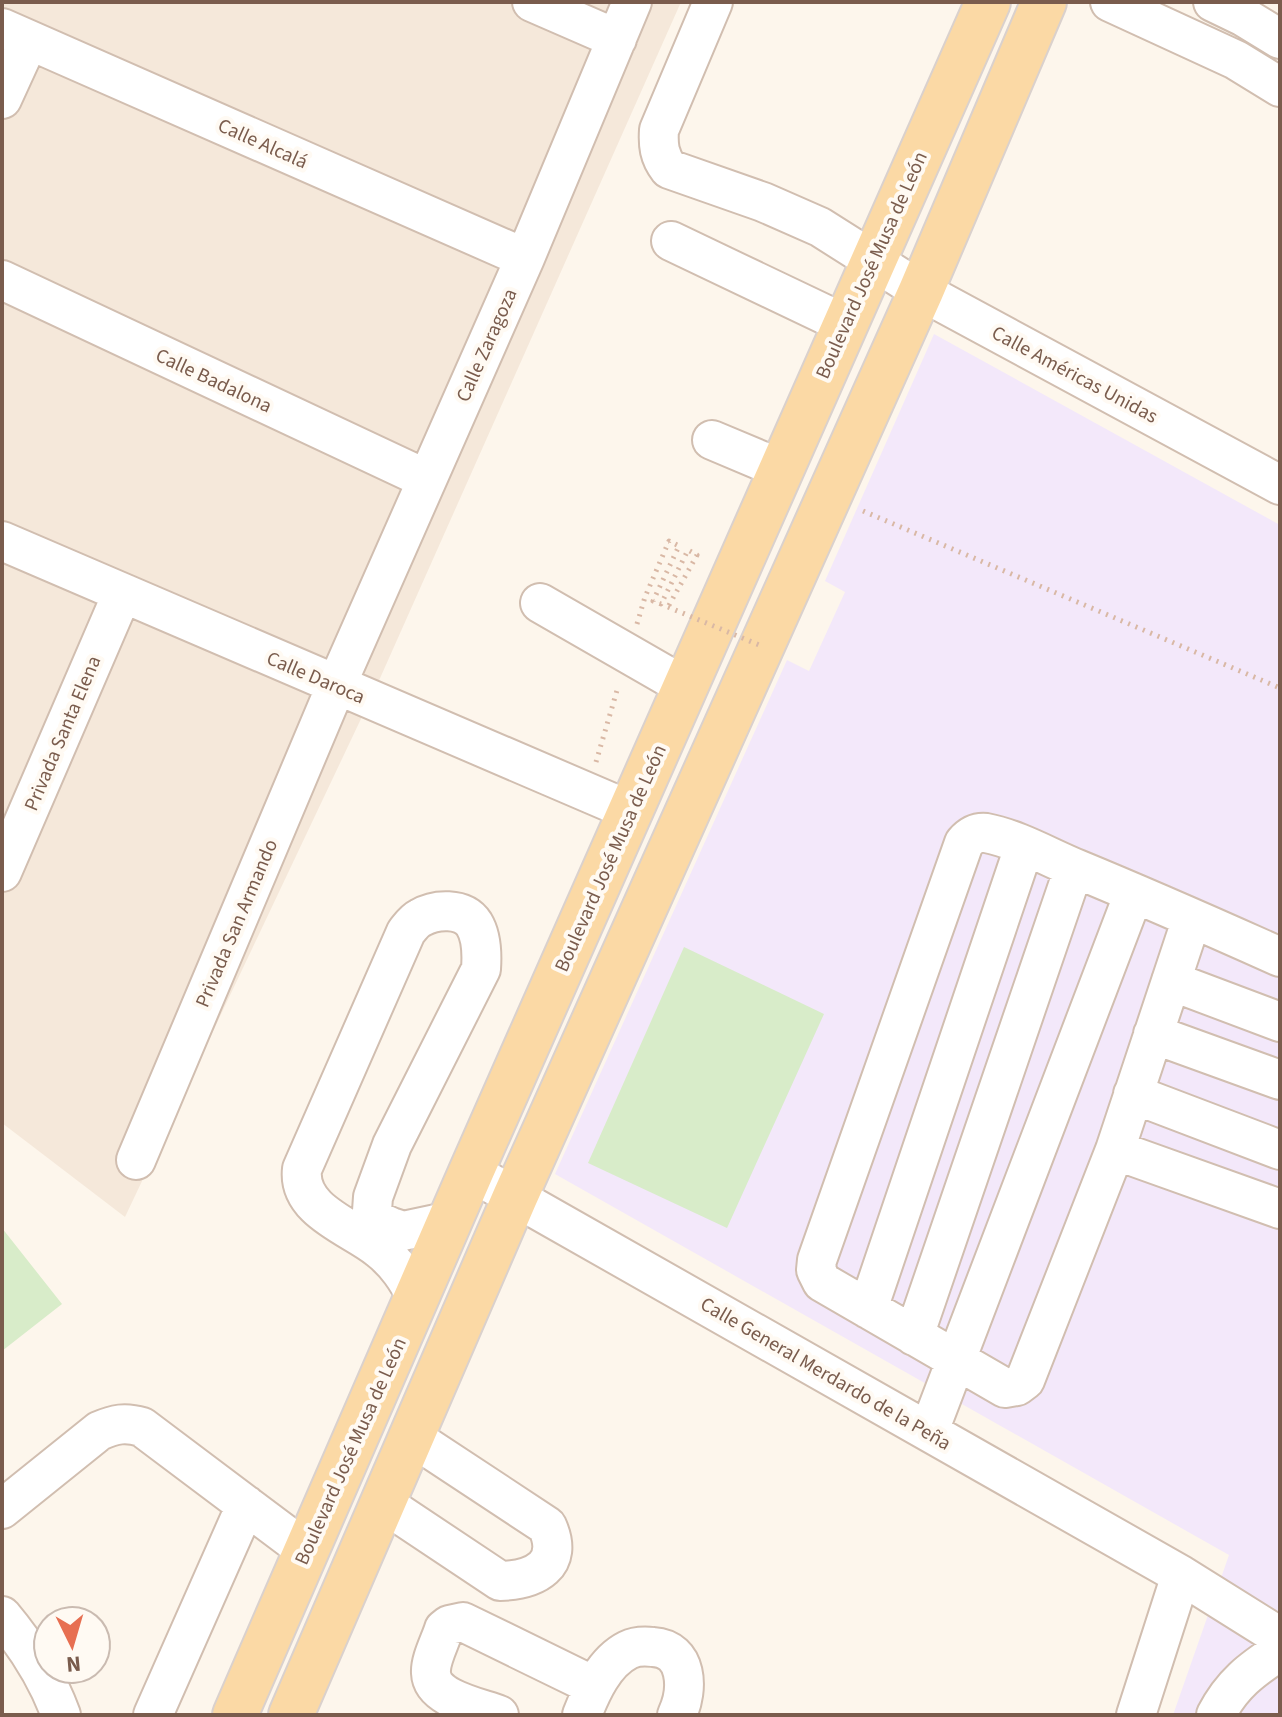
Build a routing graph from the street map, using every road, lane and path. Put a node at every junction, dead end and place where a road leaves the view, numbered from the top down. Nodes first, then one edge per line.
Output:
1 (532, 2) edge
2 (632, 2) edge
3 (713, 2) edge
4 (988, 2) edge
5 (1044, 2) edge
6 (1110, 2) edge
7 (1213, 2) edge
8 (15, 34) edge
9 (617, 39) junction
10 (1280, 39) edge
11 (1280, 87) edge
12 (2, 99) edge
13 (671, 241) dead end
14 (525, 258) junction
15 (873, 260) junction
16 (2, 280) edge
17 (921, 291) junction
18 (845, 324) junction
19 (712, 440) dead end
20 (781, 469) junction
21 (426, 479) junction
22 (1280, 485) edge
23 (829, 496) junction
24 (2, 541) edge
25 (122, 594) junction
26 (540, 603) dead end
27 (668, 607) dead end
28 (764, 647) dead end
29 (336, 686) junction
30 (686, 687) junction
31 (1280, 688) edge
32 (631, 811) junction
33 (1024, 847) junction
34 (1074, 868) junction
35 (2, 872) edge
36 (1134, 893) junction
37 (1192, 918) junction
38 (1280, 957) edge
39 (1171, 981) junction
40 (1280, 1022) edge
41 (899, 1029) junction
42 (1153, 1034) junction
43 (955, 1049) junction
44 (1280, 1080) edge
45 (1133, 1094) junction
46 (1115, 1150) junction
47 (1280, 1150) edge
48 (136, 1160) dead end
49 (471, 1172) junction
50 (515, 1197) junction
51 (1280, 1209) edge
52 (450, 1221) junction
53 (417, 1298) junction
54 (868, 1309) junction
55 (914, 1336) junction
56 (955, 1360) junction
57 (929, 1431) junction
58 (412, 1437) junction
59 (383, 1503) junction
60 (246, 1505) junction
61 (2, 1509) edge
62 (307, 1551) junction
63 (1181, 1575) junction
64 (2, 1616) edge
65 (1280, 1637) edge
66 (1280, 1651) edge
67 (588, 1700) edge
68 (61, 1715) edge
69 (153, 1715) edge
70 (235, 1715) edge
71 (291, 1715) edge
72 (499, 1715) edge
73 (677, 1715) edge
74 (1136, 1715) edge
75 (1216, 1715) edge

1 - 9 street
2 - 9 street, Calle Zaragoza
3 - 15 street, Calle Américas Unidas
4 - 15 main road, Boulevard José Musa de León
5 - 17 main road
6 - 11 street
7 - 10 street
8 - 12 street
8 - 14 street, Calle Alcalá
9 - 14 street, Calle Zaragoza
13 - 18 street
14 - 21 street, Calle Zaragoza
15 - 17 street, Calle Américas Unidas
15 - 18 main road, Boulevard José Musa de León
16 - 21 street, Calle Badalona
17 - 22 street, Calle Américas Unidas
17 - 23 main road
18 - 20 main road, Boulevard José Musa de León
19 - 20 street
20 - 30 main road, Boulevard José Musa de León
21 - 29 street, Calle Zaragoza
23 - 31 path
23 - 50 main road
24 - 25 street, Calle Daroca
25 - 29 street, Calle Daroca
25 - 35 street, Privada Santa Elena
26 - 30 street
27 - 28 path, bridge
29 - 32 street, Calle Daroca
29 - 48 street, Privada San Armando
30 - 32 main road, Boulevard José Musa de León
32 - 49 main road, Boulevard José Musa de León
33 - 34 street
33 - 41 street
33 - 43 street
34 - 36 street
34 - 55 street
36 - 37 street
36 - 56 street
37 - 38 street
37 - 39 street
39 - 40 street
39 - 42 street
41 - 43 street
41 - 54 street
42 - 44 street
42 - 45 street
43 - 54 street
45 - 46 street
45 - 47 street
46 - 51 street
46 - 56 street
49 - 50 street, Calle General Merdardo de la Peña
49 - 52 main road, Boulevard José Musa de León
50 - 57 street, Calle General Merdardo de la Peña
50 - 58 main road
52 - 53 main road, Boulevard José Musa de León
52 - 53 street
53 - 62 main road, Boulevard José Musa de León
54 - 55 street
55 - 56 street
56 - 57 street
57 - 63 street, Calle General Merdardo de la Peña
58 - 59 main road
58 - 59 street
59 - 71 main road
60 - 61 street
60 - 62 street
60 - 69 street
62 - 70 main road, Boulevard José Musa de León
63 - 65 street, Calle General Merdardo de la Peña
63 - 74 street
64 - 68 street
66 - 75 street
67 - 72 street
67 - 73 street

